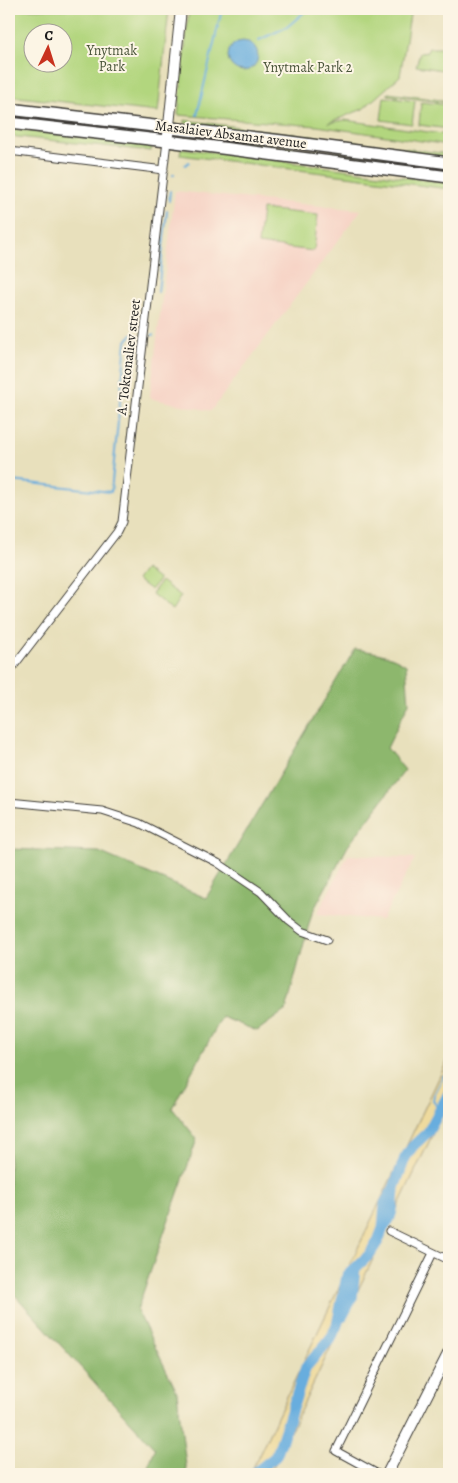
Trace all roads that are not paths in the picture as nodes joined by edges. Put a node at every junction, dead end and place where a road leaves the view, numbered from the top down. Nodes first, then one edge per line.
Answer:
1 (181, 9) edge
2 (9, 110) edge
3 (9, 123) edge
4 (168, 128) junction
5 (167, 141) junction
6 (9, 151) edge
7 (449, 164) edge
8 (164, 170) junction
9 (449, 177) edge
10 (9, 672) edge
11 (9, 802) edge
12 (327, 940) dead end
13 (389, 1231) dead end
14 (433, 1252) junction
15 (449, 1260) edge
16 (449, 1352) edge
17 (378, 1474) edge
18 (387, 1474) edge

1 - 4 main road, A. Toktonaliev street
2 - 4 main road, Masalaiev Absamat avenue
3 - 5 main road, Masalaiev Absamat avenue
4 - 5 main road, A. Toktonaliev street
4 - 7 main road, Masalaiev Absamat avenue
5 - 8 street, A. Toktonaliev street
5 - 9 main road, Masalaiev Absamat avenue
6 - 8 street
8 - 10 street, A. Toktonaliev street
11 - 12 street
13 - 14 street
14 - 15 street
14 - 17 street
16 - 18 main road

